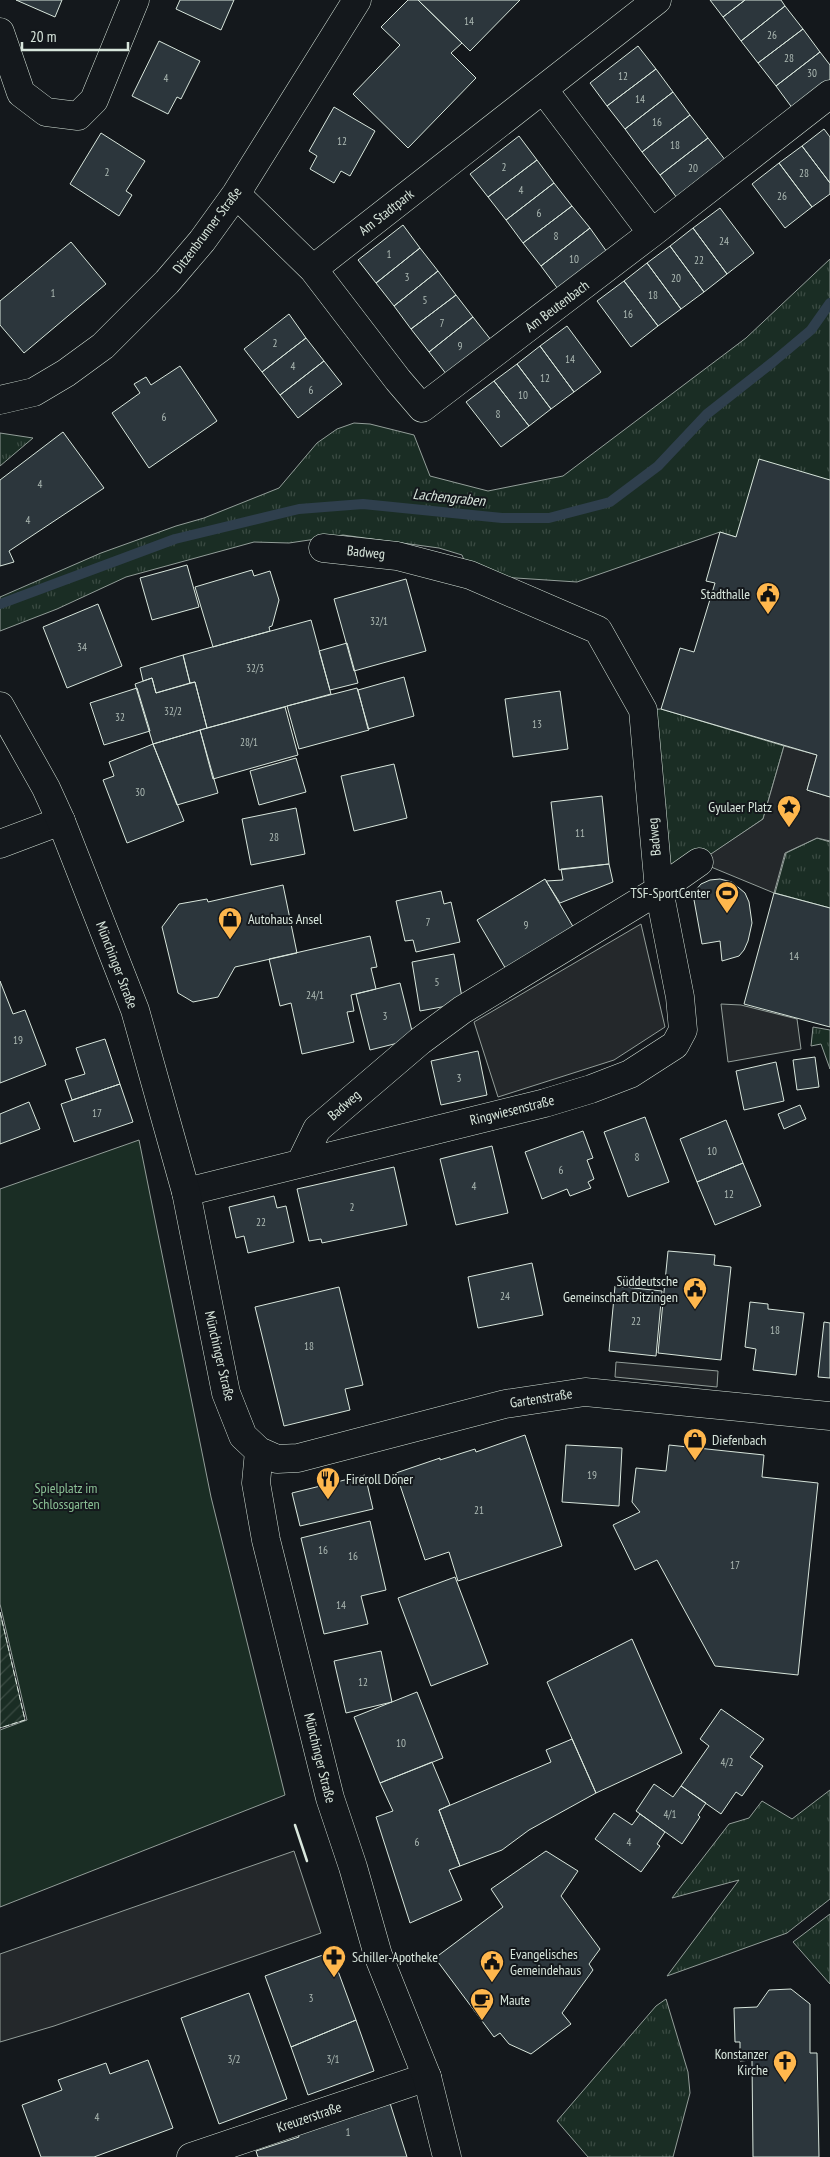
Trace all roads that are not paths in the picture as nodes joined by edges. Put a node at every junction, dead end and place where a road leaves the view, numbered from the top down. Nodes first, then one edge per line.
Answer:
1 (135, 0) edge
2 (357, 0) edge
3 (657, 0) edge
4 (0, 32) edge
5 (543, 89) junction
6 (830, 94) edge
7 (236, 194) junction
8 (652, 234) junction
9 (313, 269) junction
10 (0, 400) edge
11 (324, 548) dead end
12 (0, 706) edge
13 (61, 821) junction
14 (0, 844) edge
15 (699, 862) dead end
16 (659, 890) junction
17 (301, 1162) junction
18 (186, 1192) junction
19 (830, 1416) edge
20 (259, 1451) junction
21 (427, 2076) junction
22 (191, 2157) edge
23 (447, 2157) edge

1 - 4 street
2 - 7 street, Ditzenbrunner Straße
3 - 5 street, Am Stadtpark
5 - 8 street
5 - 9 street, Am Stadtpark
6 - 8 street, Am Beutenbach
7 - 9 street
7 - 10 street, Ditzenbrunner Straße
8 - 9 street, Am Beutenbach
11 - 16 street, Badweg
12 - 13 street, Münchinger Straße
13 - 14 street
13 - 18 street, Münchinger Straße
15 - 16 street
16 - 17 street, Badweg
16 - 17 street, Ringwiesenstraße
17 - 18 street, Ringwiesenstraße
18 - 20 street, Münchinger Straße
19 - 20 street, Gartenstraße
20 - 21 street, Münchinger Straße
21 - 22 street, Kreuzerstraße
21 - 23 street, Münchinger Straße

